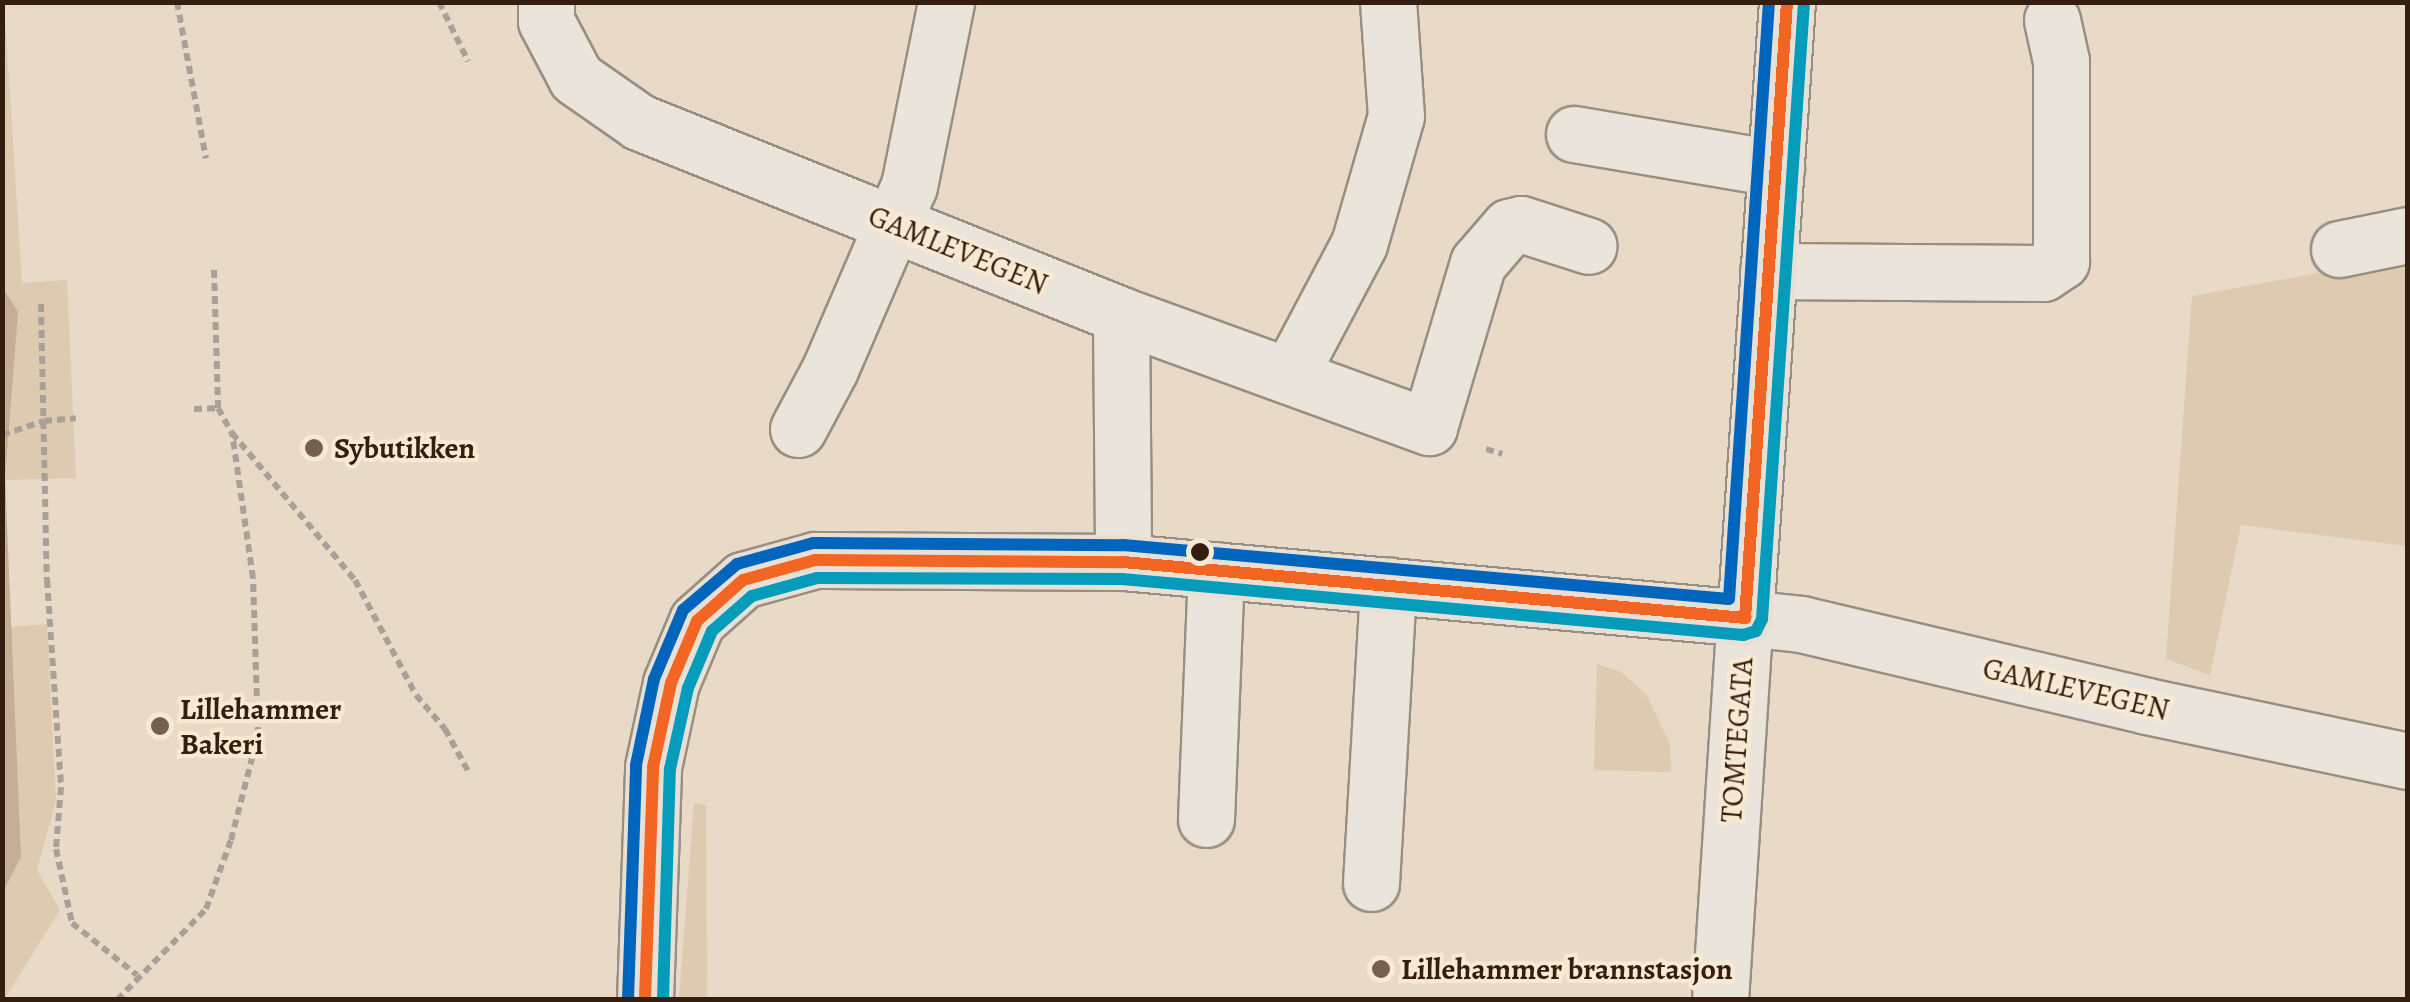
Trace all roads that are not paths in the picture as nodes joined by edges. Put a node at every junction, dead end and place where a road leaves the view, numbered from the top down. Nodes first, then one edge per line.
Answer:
1 (546, 2) edge
2 (946, 2) edge
3 (1388, 2) edge
4 (1787, 2) edge
5 (2052, 20) dead end
6 (1574, 134) dead end
7 (1776, 168) junction
8 (893, 224) junction
9 (2408, 235) edge
10 (1589, 246) dead end
11 (2339, 249) dead end
12 (1768, 272) junction
13 (1121, 315) junction
14 (1289, 376) junction
15 (798, 429) dead end
16 (1123, 562) junction
17 (1216, 570) junction
18 (1388, 585) junction
19 (1745, 618) junction
20 (2408, 761) edge
21 (1206, 820) dead end
22 (1372, 883) dead end
23 (645, 1000) edge
24 (1720, 1000) edge

1 - 8 street, GAMLEVEGEN
2 - 8 street
3 - 14 street
4 - 7 main road, TOMTEGATA
5 - 12 street
6 - 7 street
7 - 12 main road, TOMTEGATA
8 - 13 street, GAMLEVEGEN
8 - 15 street
9 - 11 street
10 - 14 street, GAMLEVEGEN
12 - 19 main road, TOMTEGATA
13 - 14 street, GAMLEVEGEN
13 - 16 street
16 - 17 main road
16 - 23 main road
17 - 18 main road
17 - 21 street
18 - 19 main road
18 - 22 street
19 - 20 street, GAMLEVEGEN
19 - 24 street, TOMTEGATA

